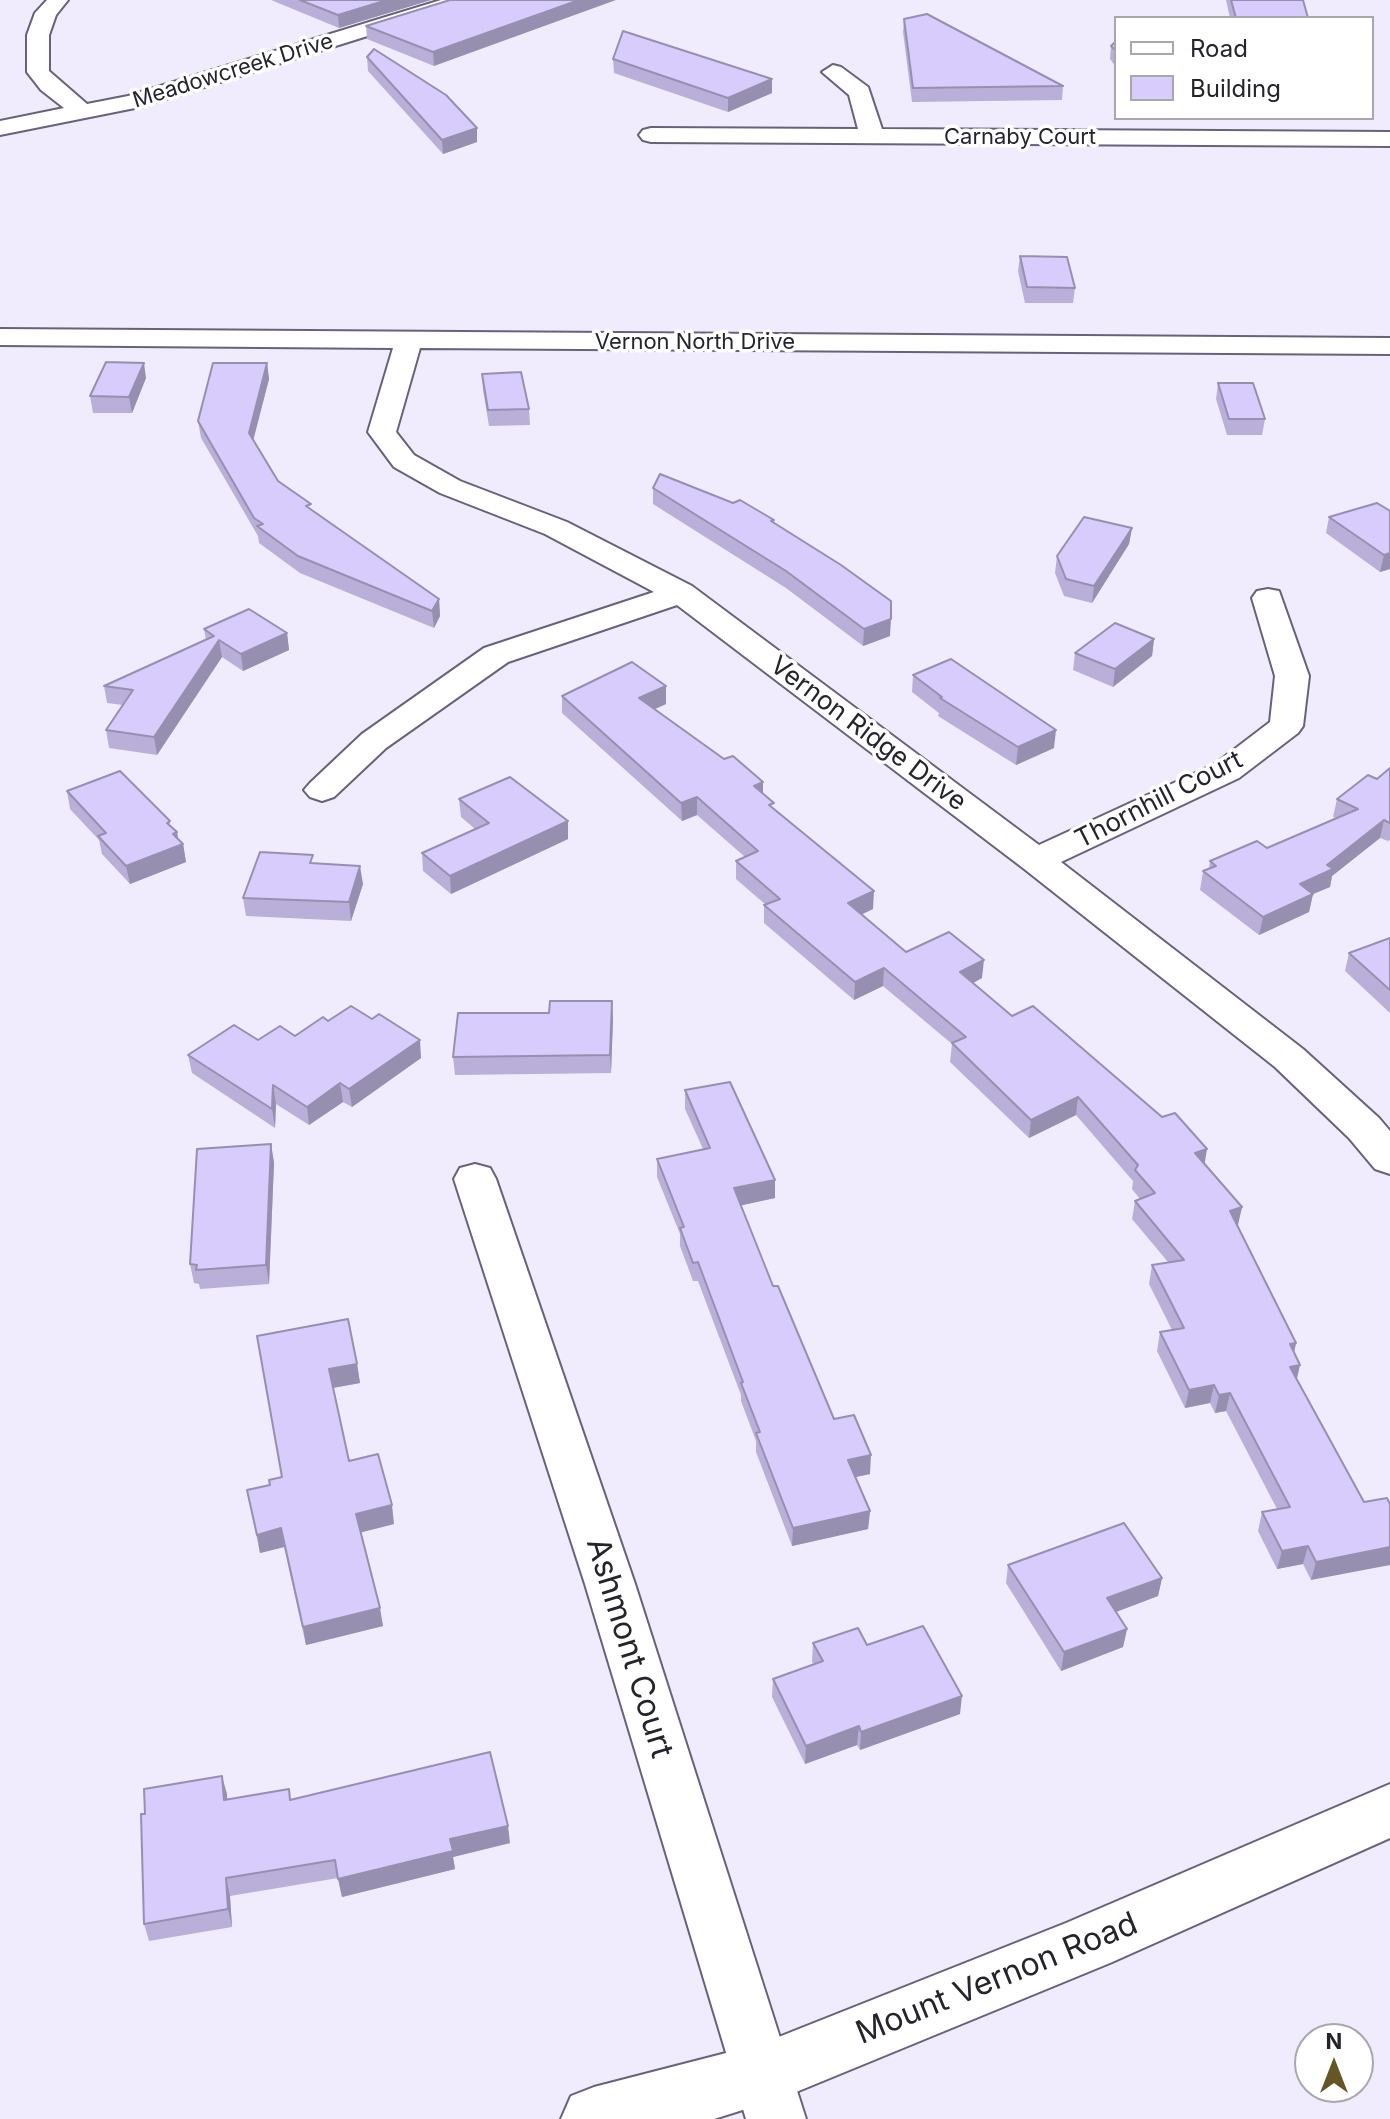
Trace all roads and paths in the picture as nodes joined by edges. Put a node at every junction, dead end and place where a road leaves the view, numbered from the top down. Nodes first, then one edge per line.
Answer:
1 (58, 0) edge
2 (463, 0) edge
3 (833, 72) dead end
4 (83, 112) junction
5 (0, 128) edge
6 (651, 135) dead end
7 (872, 137) junction
8 (1390, 139) edge
9 (0, 337) edge
10 (409, 340) junction
11 (1390, 346) edge
12 (681, 593) junction
13 (1268, 598) dead end
14 (322, 790) dead end
15 (1036, 860) junction
16 (1390, 1159) edge
17 (475, 1179) dead end
18 (1390, 1810) edge
19 (768, 2097) edge
20 (594, 2119) edge

1 - 4 street
2 - 4 street, Meadowcreek Drive
3 - 7 street
4 - 5 street, Meadowcreek Drive
6 - 7 street, Carnaby Court
7 - 8 street, Carnaby Court
9 - 10 street, Vernon North Drive
10 - 11 street, Vernon North Drive
10 - 12 street, Vernon Ridge Drive
12 - 14 street
12 - 15 street, Vernon Ridge Drive
13 - 15 street, Thornhill Court
15 - 16 street, Vernon Ridge Drive
17 - 19 street, Ashmont Court
18 - 19 main road, Mount Vernon Road
19 - 20 main road, Mount Vernon Road

